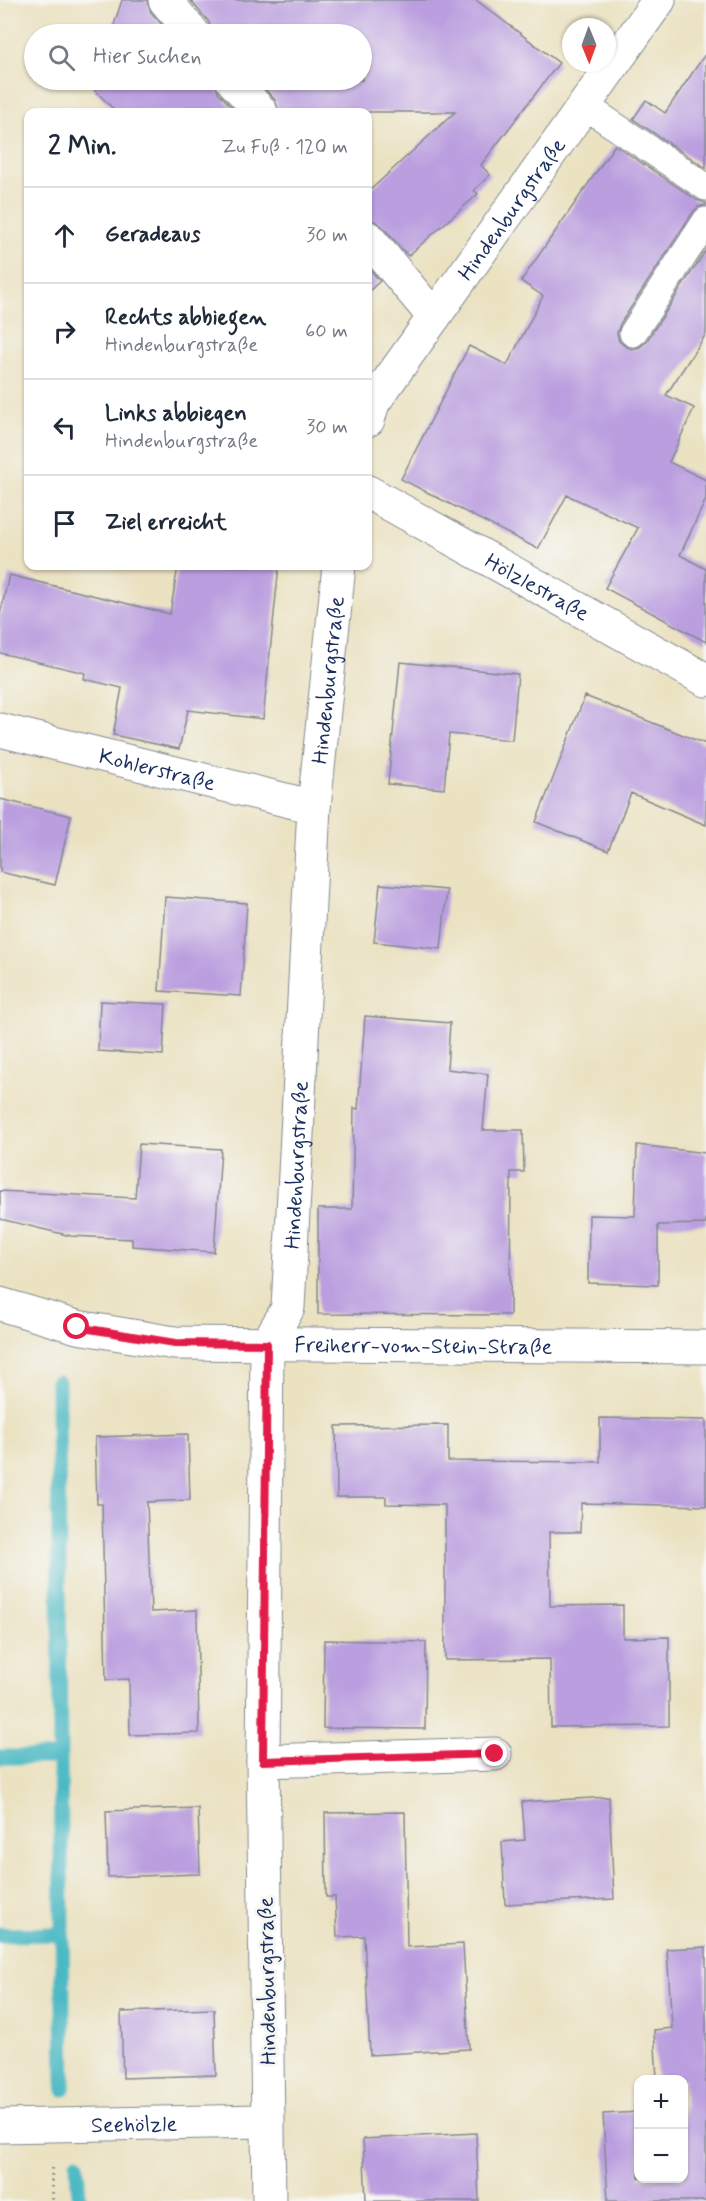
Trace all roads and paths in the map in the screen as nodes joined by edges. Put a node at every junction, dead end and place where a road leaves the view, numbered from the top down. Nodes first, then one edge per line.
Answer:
1 (165, 0) edge
2 (659, 0) edge
3 (185, 24) edge
4 (241, 90) edge
5 (585, 106) junction
6 (257, 108) edge
7 (706, 187) edge
8 (706, 221) edge
9 (372, 243) edge
10 (434, 317) junction
11 (633, 333) dead end
12 (372, 406) edge
13 (372, 494) edge
14 (339, 570) edge
15 (706, 680) edge
16 (0, 730) edge
17 (314, 807) junction
18 (0, 1304) edge
19 (267, 1344) junction
20 (706, 1347) edge
21 (495, 1754) dead end
22 (263, 1761) junction
23 (268, 2121) junction
24 (0, 2126) edge
25 (269, 2201) edge

1 - 3 street
2 - 5 street, Hindenburgstraße
4 - 6 street
5 - 7 lane
5 - 10 street, Hindenburgstraße
8 - 11 lane
9 - 10 street
10 - 12 street, Hindenburgstraße
13 - 15 street, Hölzlestraße
14 - 17 street, Hindenburgstraße
16 - 17 street, Kohlerstraße
17 - 19 street, Hindenburgstraße
18 - 19 street, Freiherr-vom-Stein-Straße
19 - 20 street, Freiherr-vom-Stein-Straße
19 - 22 street, Hindenburgstraße
21 - 22 street
22 - 23 street, Hindenburgstraße
23 - 24 street, Seehölzle
23 - 25 street, Hindenburgstraße

